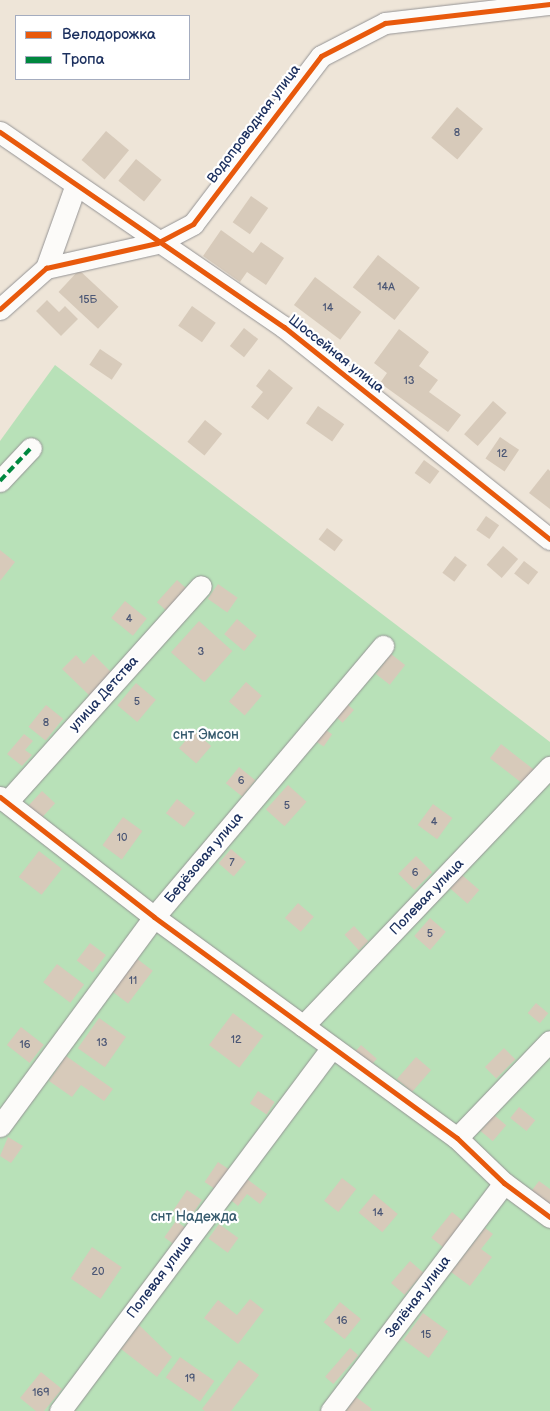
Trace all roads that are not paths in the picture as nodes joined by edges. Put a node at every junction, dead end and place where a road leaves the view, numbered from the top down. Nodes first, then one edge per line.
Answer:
1 (550, 4) edge
2 (0, 132) edge
3 (75, 187) junction
4 (157, 243) junction
5 (46, 268) junction
6 (0, 309) edge
7 (31, 448) dead end
8 (0, 481) edge
9 (550, 539) edge
10 (201, 586) dead end
11 (383, 646) dead end
12 (550, 767) edge
13 (4, 799) edge
14 (154, 917) junction
15 (304, 1026) junction
16 (550, 1041) edge
17 (332, 1047) junction
18 (0, 1126) edge
19 (456, 1138) junction
20 (504, 1183) junction
21 (550, 1217) edge
22 (60, 1411) edge
23 (331, 1411) edge

1 - 4 street, Водопроводная улица
2 - 3 street, Шоссейная улица
3 - 4 street, Шоссейная улица
3 - 5 street
4 - 5 street, Водопроводная улица
4 - 9 street, Шоссейная улица
5 - 6 street, Водопроводная улица
7 - 8 street
10 - 13 street, улица Детства
11 - 14 street, Берёзовая улица
12 - 15 street, Полевая улица
13 - 14 street
14 - 15 street
14 - 18 street, Берёзовая улица
15 - 17 street
16 - 19 street
17 - 19 street
17 - 22 street, Полевая улица
19 - 20 street
20 - 21 street
20 - 23 street, Зелёная улица

